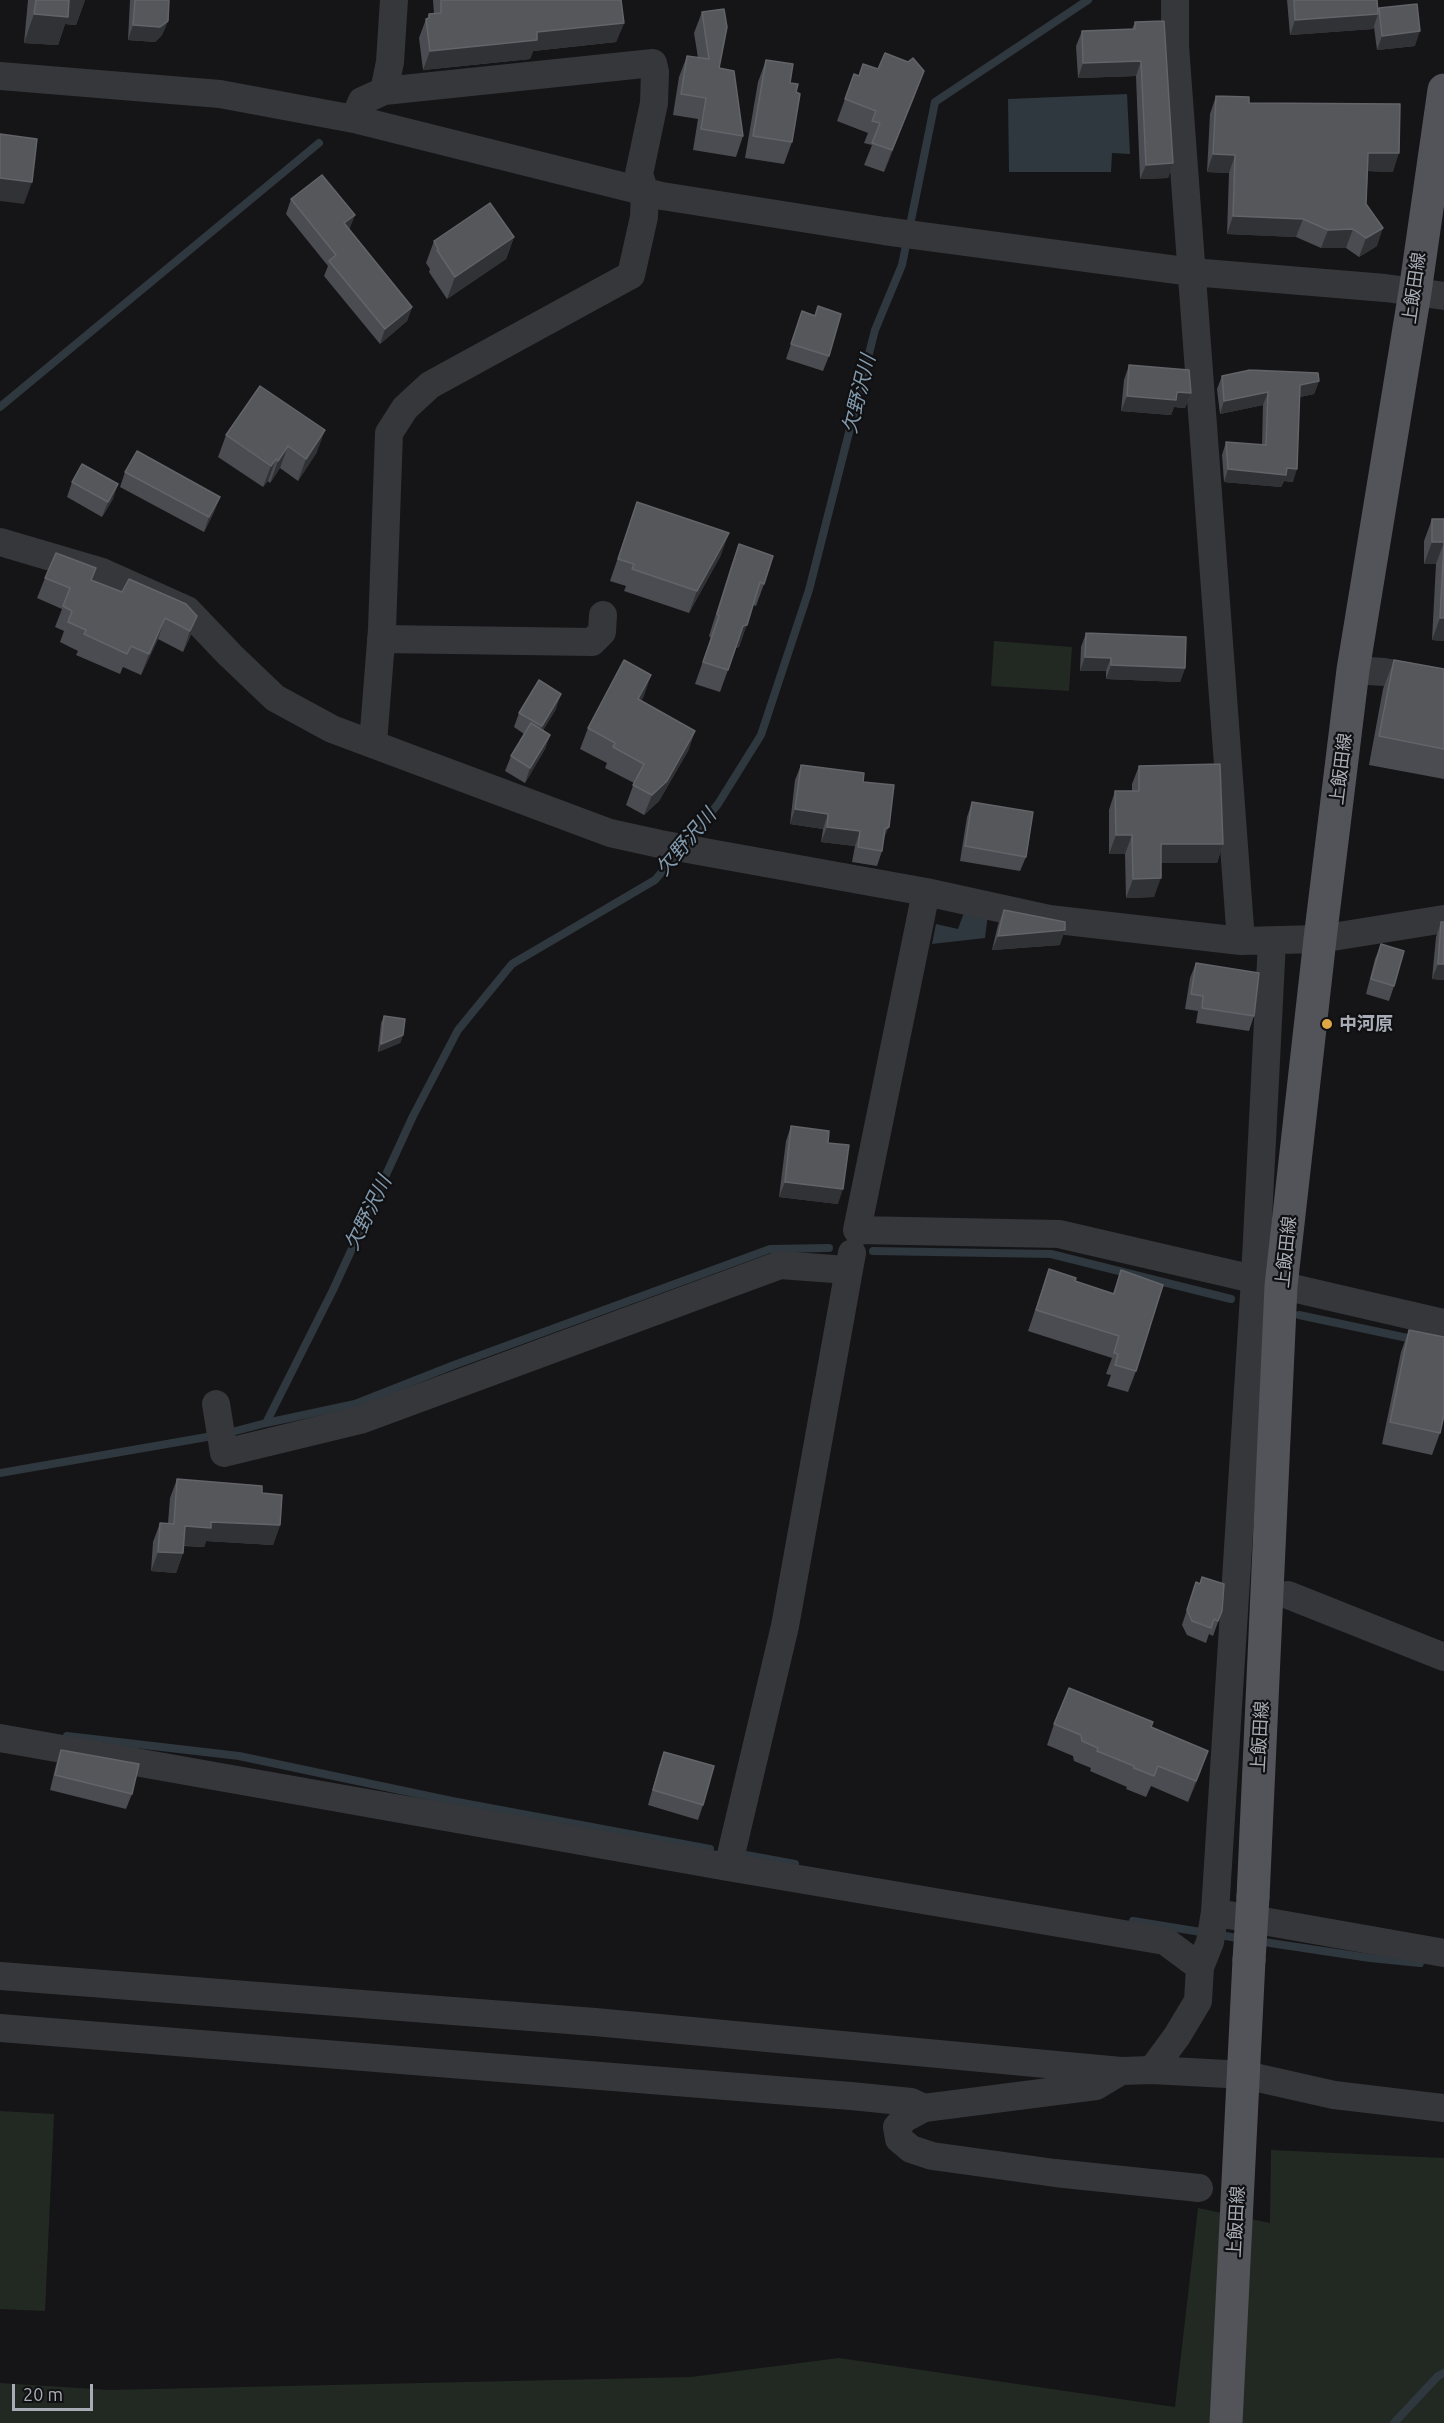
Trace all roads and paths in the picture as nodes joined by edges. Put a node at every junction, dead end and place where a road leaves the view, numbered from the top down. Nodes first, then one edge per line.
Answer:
1 (1174, 0) edge
2 (404, 14) edge
3 (0, 76) edge
4 (1444, 90) edge
5 (384, 91) junction
6 (354, 118) junction
7 (645, 192) junction
8 (1192, 272) junction
9 (1430, 294) edge
10 (0, 543) edge
11 (603, 615) dead end
12 (381, 639) junction
13 (1353, 670) junction
14 (1444, 683) edge
15 (374, 743) junction
16 (926, 892) junction
17 (1444, 919) edge
18 (1320, 939) junction
19 (1240, 941) junction
20 (1272, 941) junction
21 (857, 1230) junction
22 (848, 1270) junction
23 (1268, 1283) junction
24 (1444, 1323) edge
25 (217, 1411) dead end
26 (1288, 1594) dead end
27 (1444, 1657) edge
28 (0, 1738) edge
29 (728, 1867) junction
30 (1209, 1937) junction
31 (1444, 1953) edge
32 (0, 1976) edge
33 (0, 2028) edge
34 (1121, 2070) junction
35 (1152, 2070) junction
36 (1245, 2075) junction
37 (924, 2108) junction
38 (1444, 2108) edge
39 (1199, 2188) dead end
40 (1226, 2423) edge

1 - 8 street
2 - 5 street
3 - 6 street
4 - 9 main road, 上飯田線
5 - 6 street
5 - 7 street
6 - 7 street
7 - 8 street
7 - 12 street
8 - 9 street
8 - 19 street
9 - 13 main road, 上飯田線
10 - 15 street
11 - 12 street
12 - 15 street
13 - 14 street
13 - 18 main road, 上飯田線
15 - 16 street
16 - 19 street
16 - 21 street
17 - 18 street
18 - 20 street
18 - 23 main road, 上飯田線
19 - 20 street
20 - 23 street
21 - 22 street
21 - 23 street
22 - 25 street
22 - 29 street
23 - 24 street
23 - 30 street
23 - 36 main road, 上飯田線, bridge
26 - 27 street
28 - 29 street
29 - 30 street
30 - 31 street
30 - 35 street
32 - 34 street
33 - 37 street
34 - 35 street
34 - 37 street
35 - 36 street
36 - 38 street
36 - 40 main road, 上飯田線
37 - 39 street

